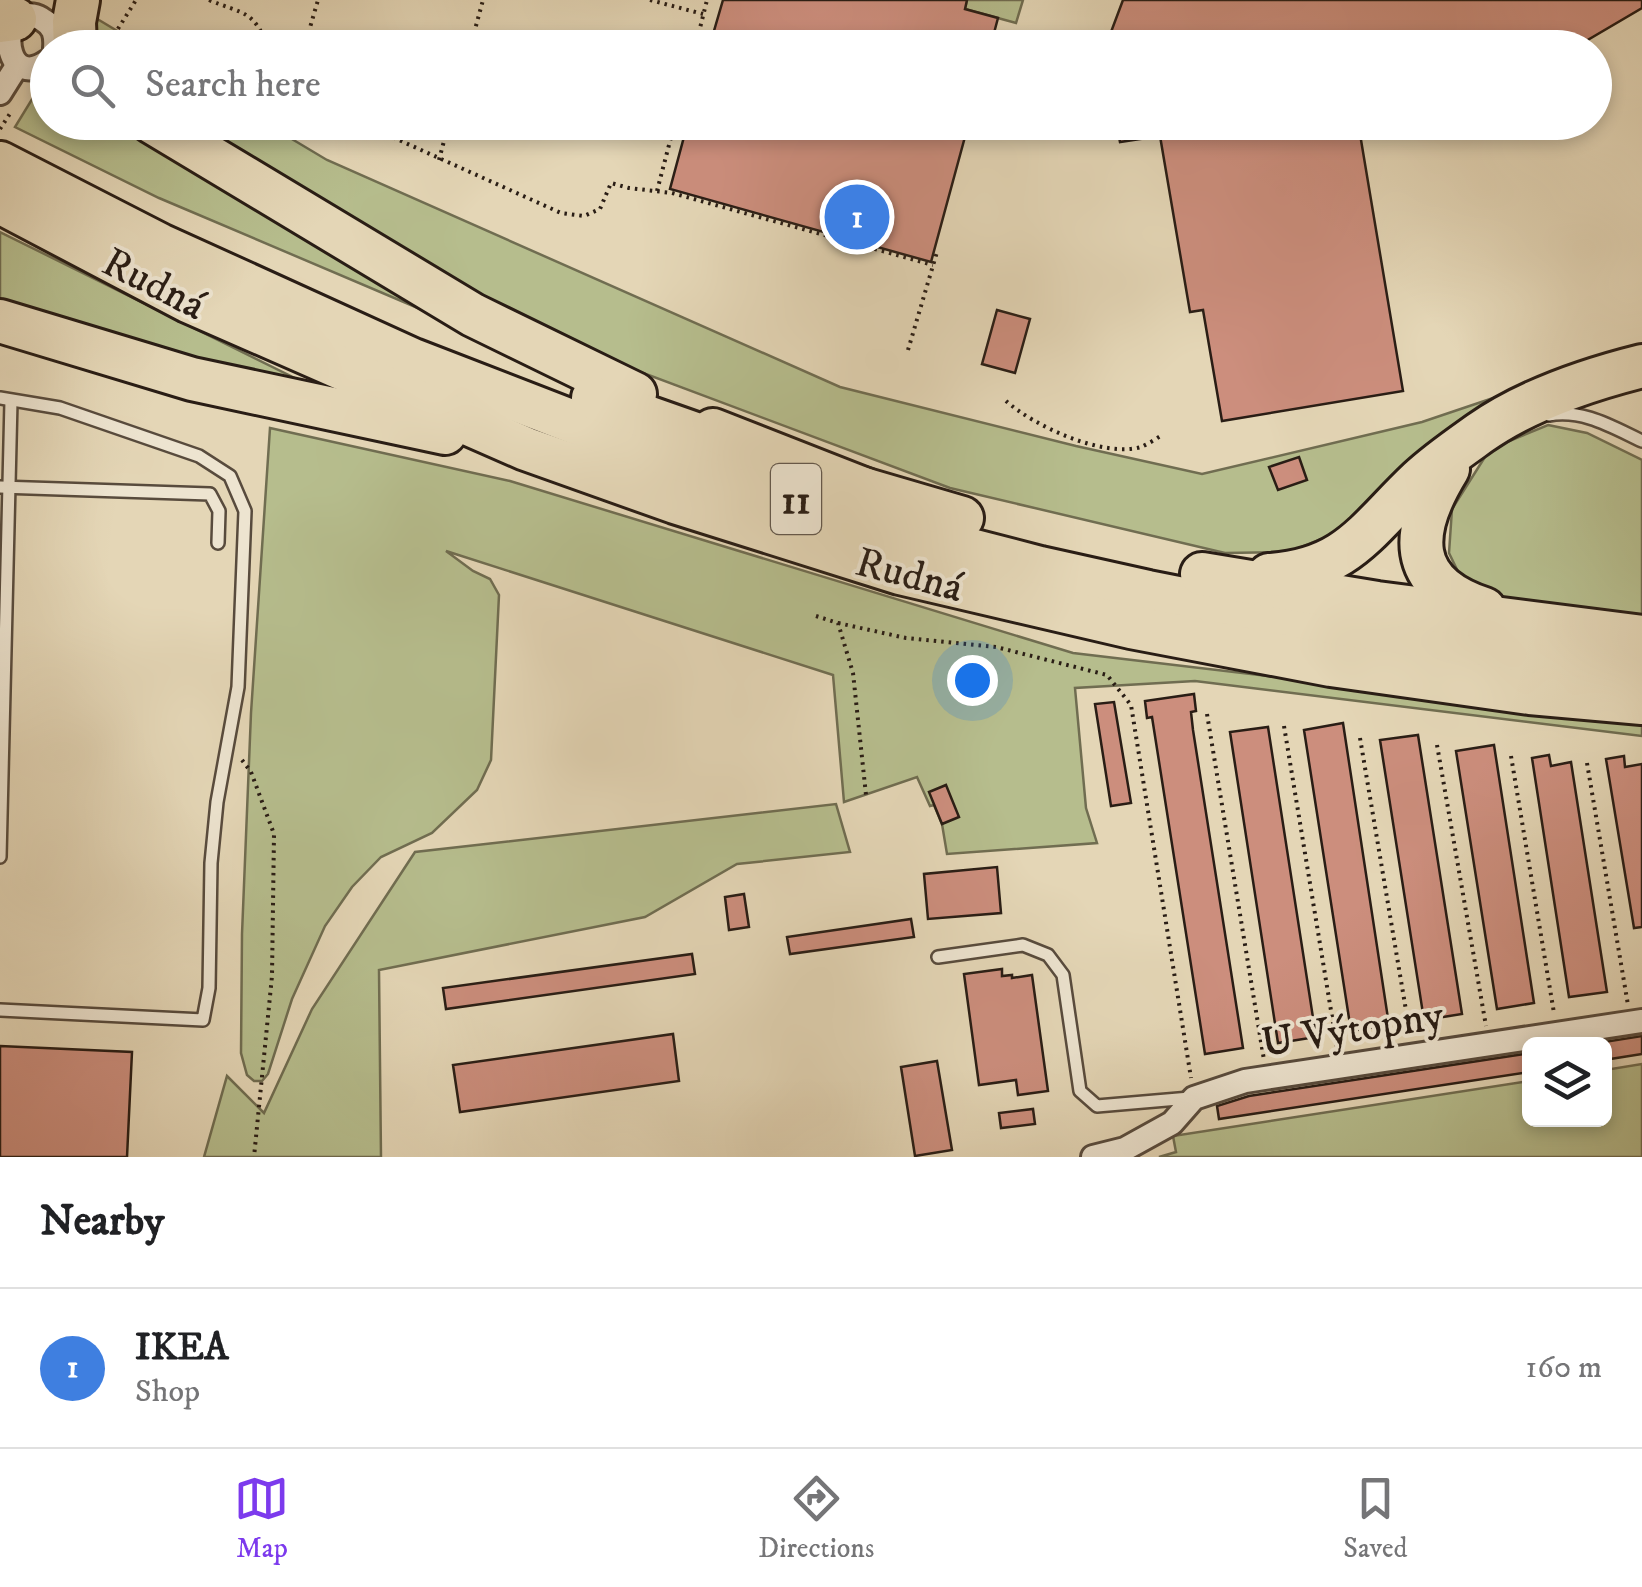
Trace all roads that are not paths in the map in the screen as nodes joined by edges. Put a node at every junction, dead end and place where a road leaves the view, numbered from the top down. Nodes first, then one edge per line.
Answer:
1 (46, 25) edge
2 (8, 80) edge
3 (182, 140) edge
4 (0, 143) edge
5 (0, 163) edge
6 (0, 202) edge
7 (0, 321) edge
8 (1642, 366) edge
9 (5, 399) edge
10 (1472, 440) junction
11 (1642, 441) edge
12 (526, 450) junction
13 (4, 487) edge
14 (871, 492) junction
15 (218, 543) dead end
16 (1213, 576) junction
17 (1527, 624) junction
18 (1642, 637) edge
19 (1642, 667) edge
20 (1642, 703) edge
21 (0, 857) edge
22 (938, 957) dead end
23 (0, 1010) edge
24 (1636, 1022) edge
25 (1194, 1098) junction
26 (1093, 1157) edge

1 - 2 street
3 - 14 highway
4 - 14 highway
5 - 19 highway, Rudná / 11
6 - 12 highway, Rudná / 11
7 - 12 highway
8 - 10 highway
9 - 13 lane
9 - 23 lane
10 - 11 lane
10 - 16 highway
10 - 17 highway
12 - 20 highway, Rudná / 11
13 - 15 lane
13 - 21 lane
14 - 16 highway
16 - 17 highway
17 - 18 highway
22 - 25 lane
24 - 25 street, U Výtopny
25 - 26 street, U Výtopny

